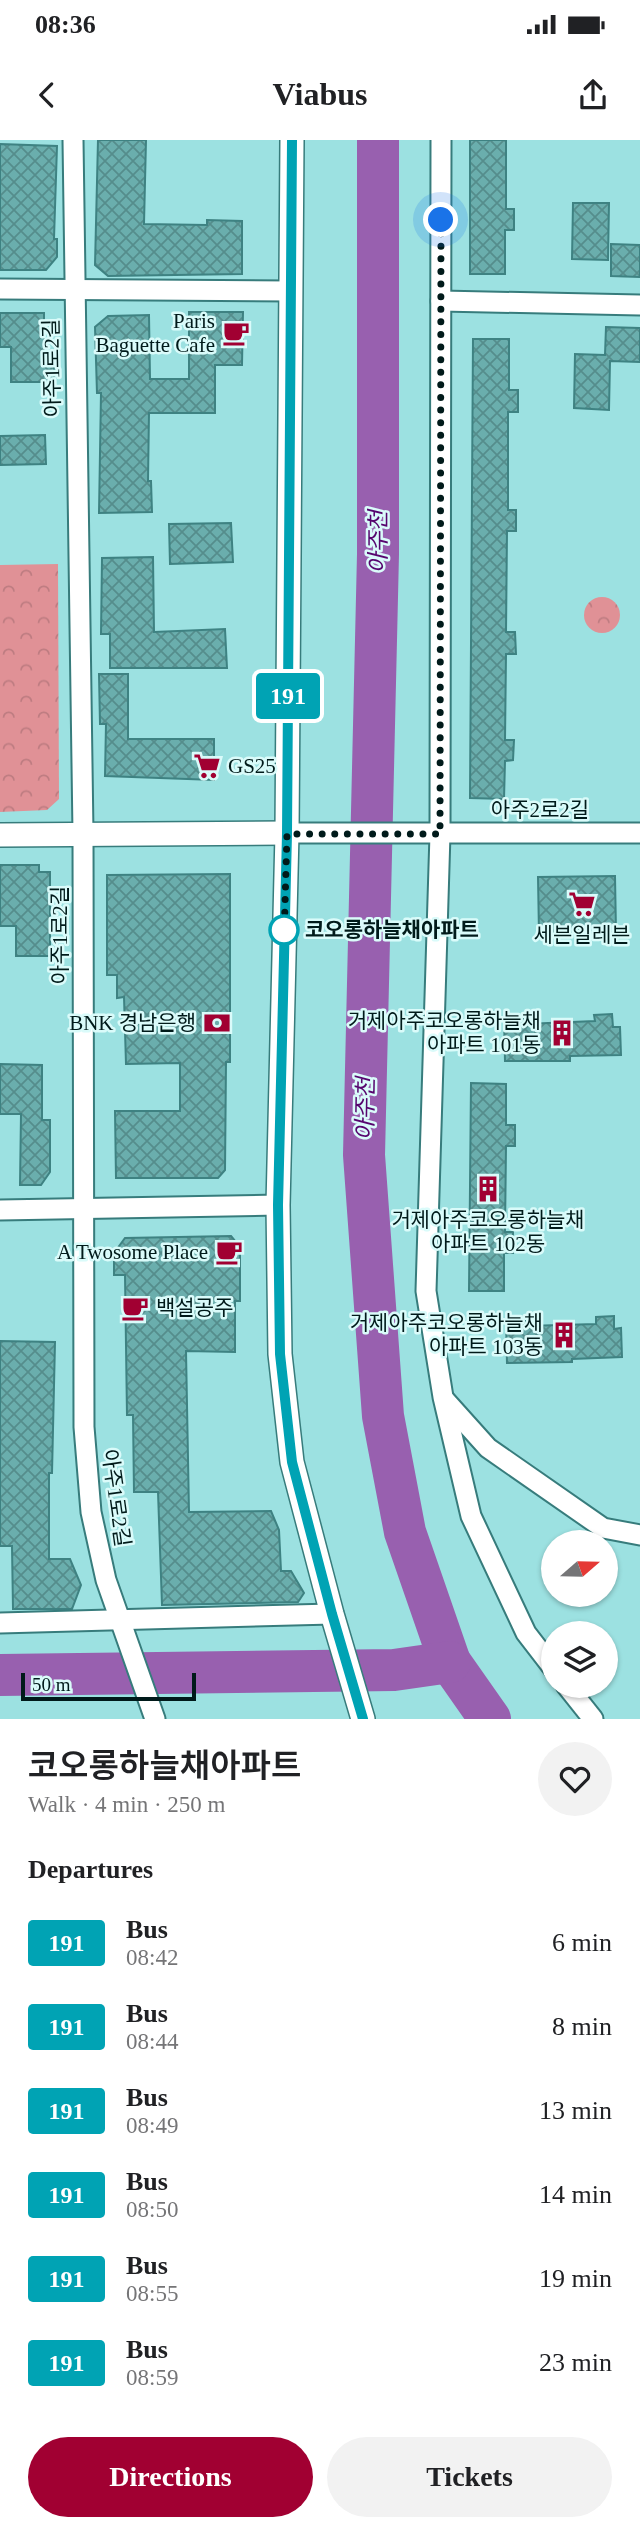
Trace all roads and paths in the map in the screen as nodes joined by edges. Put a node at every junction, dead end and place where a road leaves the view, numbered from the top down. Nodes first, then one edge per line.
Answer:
1 (73, 140) edge
2 (292, 140) edge
3 (440, 140) edge
4 (0, 289) edge
5 (74, 290) junction
6 (291, 291) junction
7 (442, 301) junction
8 (640, 305) edge
9 (640, 832) edge
10 (83, 833) junction
11 (287, 834) junction
12 (440, 834) junction
13 (0, 835) edge
14 (278, 1205) junction
15 (83, 1209) junction
16 (0, 1210) edge
17 (443, 1397) junction
18 (640, 1535) edge
19 (332, 1614) junction
20 (123, 1622) junction
21 (0, 1623) edge
22 (541, 1652) edge
23 (576, 1698) edge
24 (155, 1719) edge
25 (363, 1719) edge
26 (593, 1719) edge

1 - 5 street, 아주1로2길
2 - 6 street
3 - 7 street
4 - 5 street
5 - 6 street
5 - 10 street, 아주1로2길
6 - 11 street
7 - 8 street
7 - 12 street
9 - 12 street, 아주2로2길
10 - 11 street
10 - 13 street
10 - 15 street, 아주1로2길
11 - 12 street, 아주2로2길
11 - 14 street
12 - 17 street
14 - 15 street
14 - 19 street
15 - 16 street
15 - 20 street, 아주1로2길
17 - 18 street
17 - 22 street
19 - 20 street
19 - 25 street
20 - 21 street
20 - 24 street, 아주1로2길
23 - 26 street

